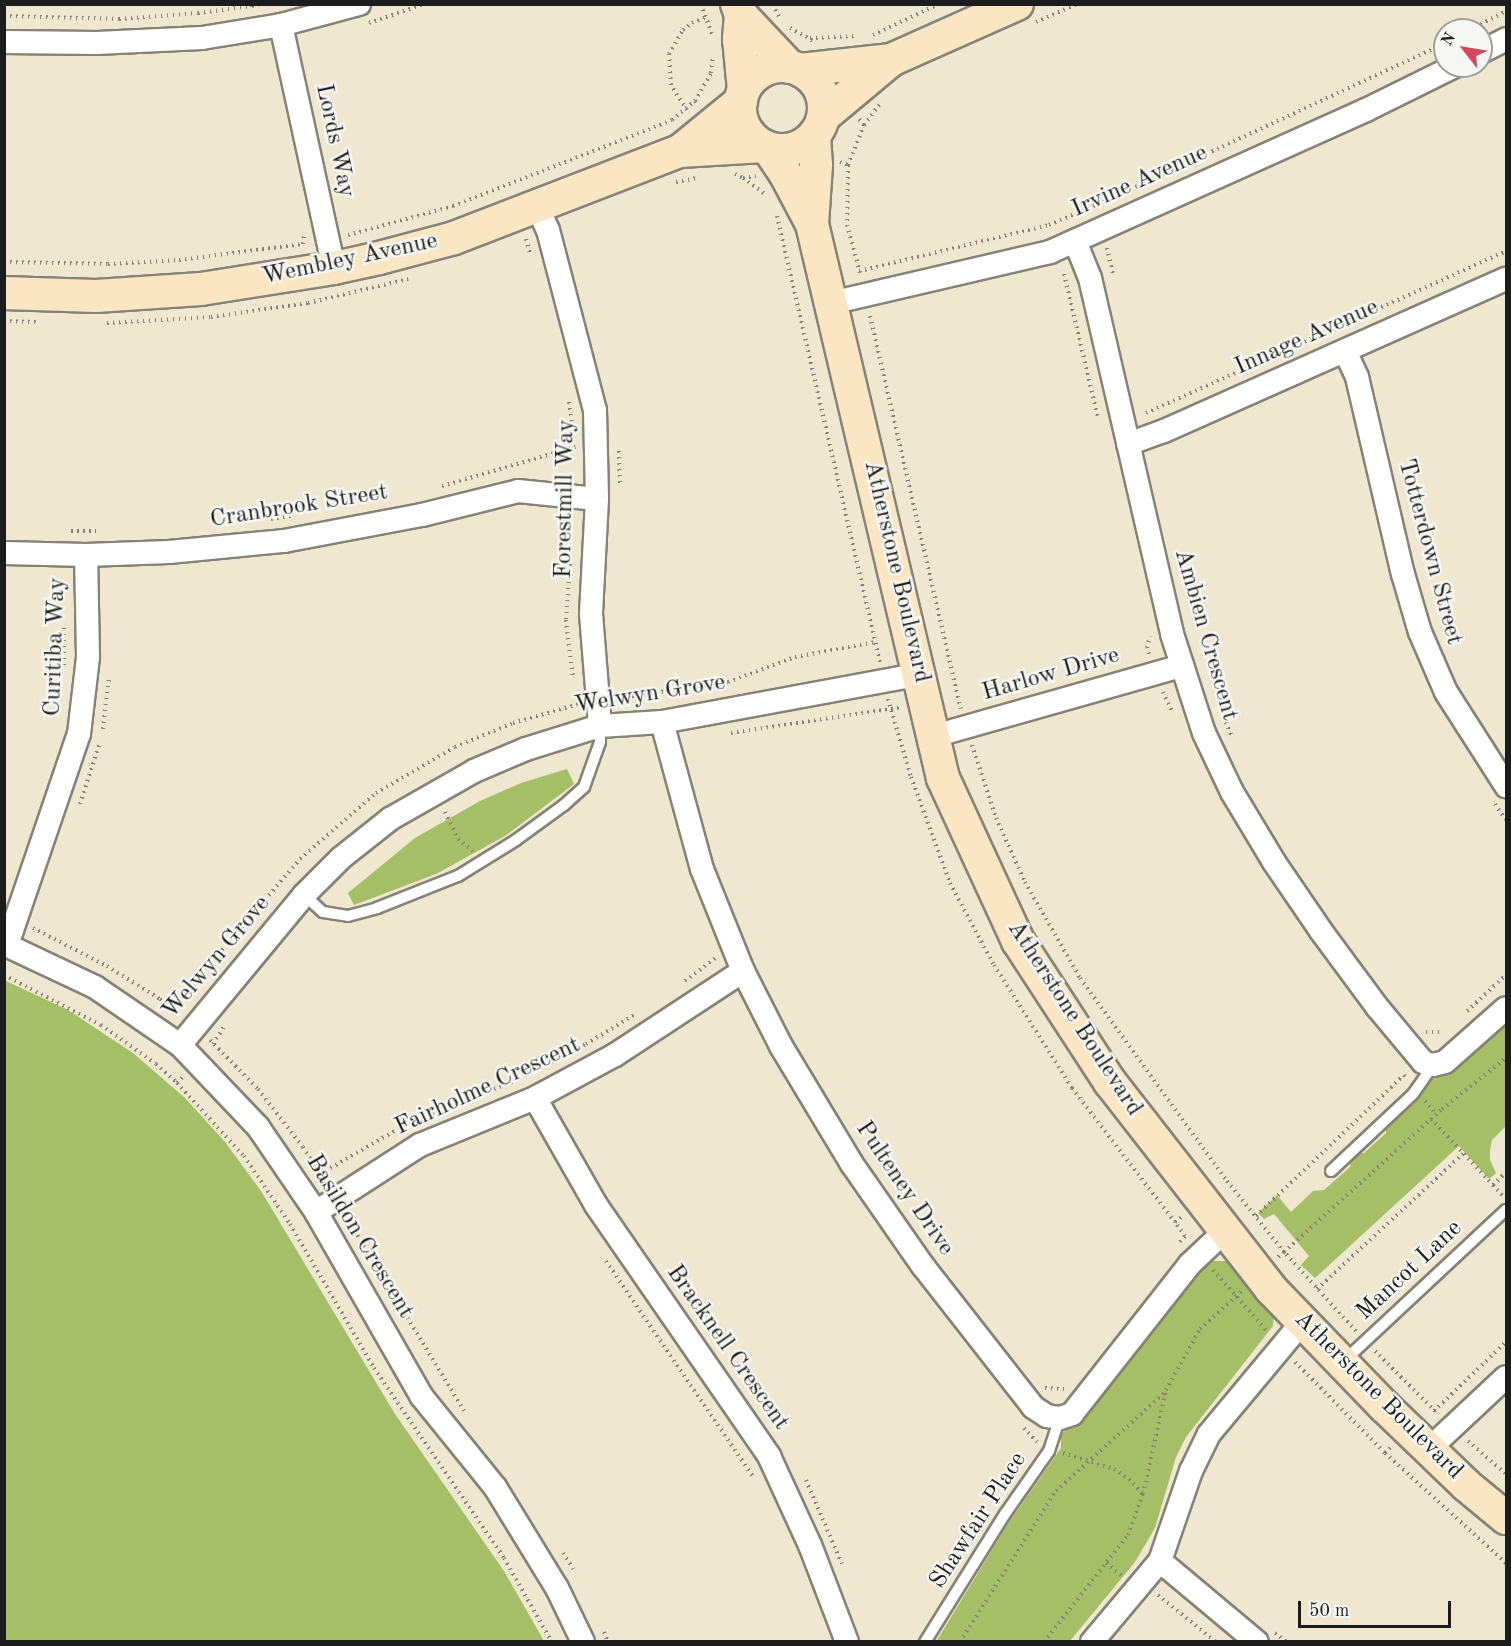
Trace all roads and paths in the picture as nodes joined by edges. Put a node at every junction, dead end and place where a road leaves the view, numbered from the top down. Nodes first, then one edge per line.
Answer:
1 (260, 4) edge
2 (359, 4) edge
3 (701, 4) edge
4 (939, 4) edge
5 (1013, 5) edge
6 (252, 6) dead end
7 (739, 10) edge
8 (706, 17) junction
9 (281, 25) junction
10 (860, 36) dead end
11 (870, 36) dead end
12 (809, 38) dead end
13 (713, 39) dead end
14 (4, 42) edge
15 (1433, 49) edge
16 (714, 53) dead end
17 (891, 60) junction
18 (795, 69) junction
19 (1433, 77) edge
20 (743, 95) junction
21 (695, 101) dead end
22 (687, 110) dead end
23 (819, 126) junction
24 (766, 147) junction
25 (680, 152) junction
26 (848, 165) dead end
27 (1103, 201) junction
28 (538, 208) junction
29 (812, 224) junction
30 (1113, 224) junction
31 (526, 239) dead end
32 (1075, 241) junction
33 (303, 244) dead end
34 (1506, 251) edge
35 (532, 260) dead end
36 (4, 262) edge
37 (334, 268) junction
38 (859, 271) junction
39 (1506, 279) edge
40 (1115, 282) dead end
41 (4, 293) edge
42 (866, 295) junction
43 (831, 303) junction
44 (1345, 351) junction
45 (568, 397) dead end
46 (1143, 410) dead end
47 (573, 424) dead end
48 (575, 440) dead end
49 (1128, 444) junction
50 (575, 447) junction
51 (575, 454) dead end
52 (438, 487) dead end
53 (597, 499) junction
54 (293, 516) dead end
55 (270, 519) dead end
56 (571, 543) dead end
57 (4, 553) edge
58 (86, 555) junction
59 (64, 618) dead end
60 (875, 642) dead end
61 (1182, 666) junction
62 (64, 670) dead end
63 (921, 674) junction
64 (573, 681) dead end
65 (575, 693) dead end
66 (626, 697) dead end
67 (577, 704) dead end
68 (1219, 706) dead end
69 (662, 722) junction
70 (600, 726) junction
71 (966, 728) junction
72 (934, 736) junction
73 (1233, 742) dead end
74 (1506, 786) edge
75 (445, 788) junction
76 (484, 860) junction
77 (304, 895) junction
78 (6, 944) edge
79 (715, 958) dead end
80 (743, 971) junction
81 (4, 975) edge
82 (1506, 975) edge
83 (683, 983) dead end
84 (1506, 1008) edge
85 (1466, 1012) dead end
86 (636, 1014) dead end
87 (1450, 1027) dead end
88 (1403, 1040) junction
89 (180, 1045) junction
90 (1506, 1058) edge
91 (1433, 1065) junction
92 (1399, 1068) dead end
93 (1404, 1076) dead end
94 (536, 1098) junction
95 (1431, 1119) junction
96 (1463, 1154) junction
97 (1331, 1171) dead end
98 (1506, 1172) edge
99 (320, 1174) dead end
100 (1493, 1185) junction
101 (1506, 1200) edge
102 (354, 1209) dead end
103 (1506, 1210) edge
104 (320, 1220) junction
105 (1225, 1231) junction
106 (1284, 1252) junction
107 (1260, 1274) junction
108 (1317, 1289) junction
109 (1303, 1321) junction
110 (1365, 1341) junction
111 (1506, 1342) edge
112 (1342, 1363) junction
113 (1506, 1377) edge
114 (1166, 1390) junction
115 (1430, 1407) dead end
116 (1434, 1411) dead end
117 (1060, 1418) junction
118 (1429, 1449) junction
119 (1385, 1453) dead end
120 (1506, 1518) edge
121 (1160, 1561) junction
122 (1506, 1563) edge
123 (1156, 1593) dead end
124 (552, 1641) edge
125 (583, 1641) edge
126 (847, 1641) edge
127 (926, 1641) edge
128 (960, 1641) edge
129 (1044, 1641) edge
130 (1092, 1641) edge
131 (1216, 1641) edge
132 (1257, 1641) edge

1 - 6 path
2 - 9 street
3 - 8 path
4 - 11 path
5 - 17 street
7 - 18 street
7 - 20 street
8 - 13 path
8 - 22 path
9 - 14 street
9 - 37 street, Lords Way
10 - 12 path
15 - 27 path
16 - 21 path
17 - 18 street
17 - 23 street
18 - 20 street
18 - 23 street
19 - 30 street, Irvine Avenue
20 - 24 street
20 - 25 street, Wembley Avenue
23 - 24 street
23 - 29 street, Atherstone Boulevard
24 - 25 street, Wembley Avenue
24 - 29 street, Atherstone Boulevard
25 - 28 street, Wembley Avenue
26 - 38 path
27 - 30 path
27 - 38 path
28 - 37 street, Wembley Avenue
28 - 53 street, Forestmill Way
29 - 43 street, Atherstone Boulevard
30 - 32 street, Irvine Avenue
30 - 40 path
31 - 35 path
32 - 42 street, Irvine Avenue
32 - 49 street, Ambien Crescent
33 - 36 path
34 - 46 path
37 - 41 street, Wembley Avenue
38 - 42 path
39 - 44 street, Innage Avenue
42 - 43 street, Irvine Avenue
42 - 71 path
43 - 63 street, Atherstone Boulevard
44 - 49 street, Innage Avenue
44 - 74 street, Totterdown Street
45 - 47 path
48 - 50 path
49 - 61 street, Ambien Crescent
50 - 51 path
50 - 52 path
53 - 58 street, Cranbrook Street
53 - 70 street, Forestmill Way
54 - 55 path
56 - 64 path
57 - 58 street, Cranbrook Street
58 - 78 street, Curitiba Way
59 - 62 path
60 - 66 path
61 - 71 street, Harlow Drive
61 - 88 street, Ambien Crescent
63 - 69 street, Welwyn Grove
63 - 72 street, Atherstone Boulevard
65 - 67 path
68 - 73 path
69 - 70 street, Welwyn Grove
69 - 80 street, Pulteney Drive
70 - 75 street, Welwyn Grove
70 - 76 lane
71 - 72 street, Harlow Drive
71 - 106 path
72 - 105 street, Atherstone Boulevard
75 - 76 path
75 - 77 street, Welwyn Grove
76 - 77 lane
77 - 89 street, Welwyn Grove
78 - 89 street, Basildon Crescent
79 - 83 path
80 - 94 street, Fairholme Crescent
80 - 117 street, Pulteney Drive
81 - 124 path
82 - 85 path
84 - 91 street
86 - 99 path
87 - 88 path
88 - 91 street, Ambien Crescent
89 - 104 street, Basildon Crescent
90 - 95 path
91 - 97 lane
92 - 93 path
94 - 104 street, Fairholme Crescent
94 - 126 street, Bracknell Crescent
95 - 96 path
95 - 106 path
96 - 100 path
96 - 108 path
98 - 100 path
100 - 101 path
102 - 104 path
103 - 110 lane, Mancot Lane
104 - 125 street, Basildon Crescent
105 - 107 street, Atherstone Boulevard
105 - 117 street
106 - 107 path
106 - 108 path
107 - 109 street, Atherstone Boulevard
107 - 114 path
108 - 110 path
109 - 112 street, Atherstone Boulevard
109 - 121 street
110 - 112 lane, Mancot Lane
110 - 115 path
111 - 116 path
112 - 118 street, Atherstone Boulevard
113 - 118 street
114 - 128 path
114 - 129 path
117 - 127 lane, Shawfair Place
118 - 120 street, Atherstone Boulevard
119 - 122 path
121 - 130 street
121 - 132 street
123 - 131 path

